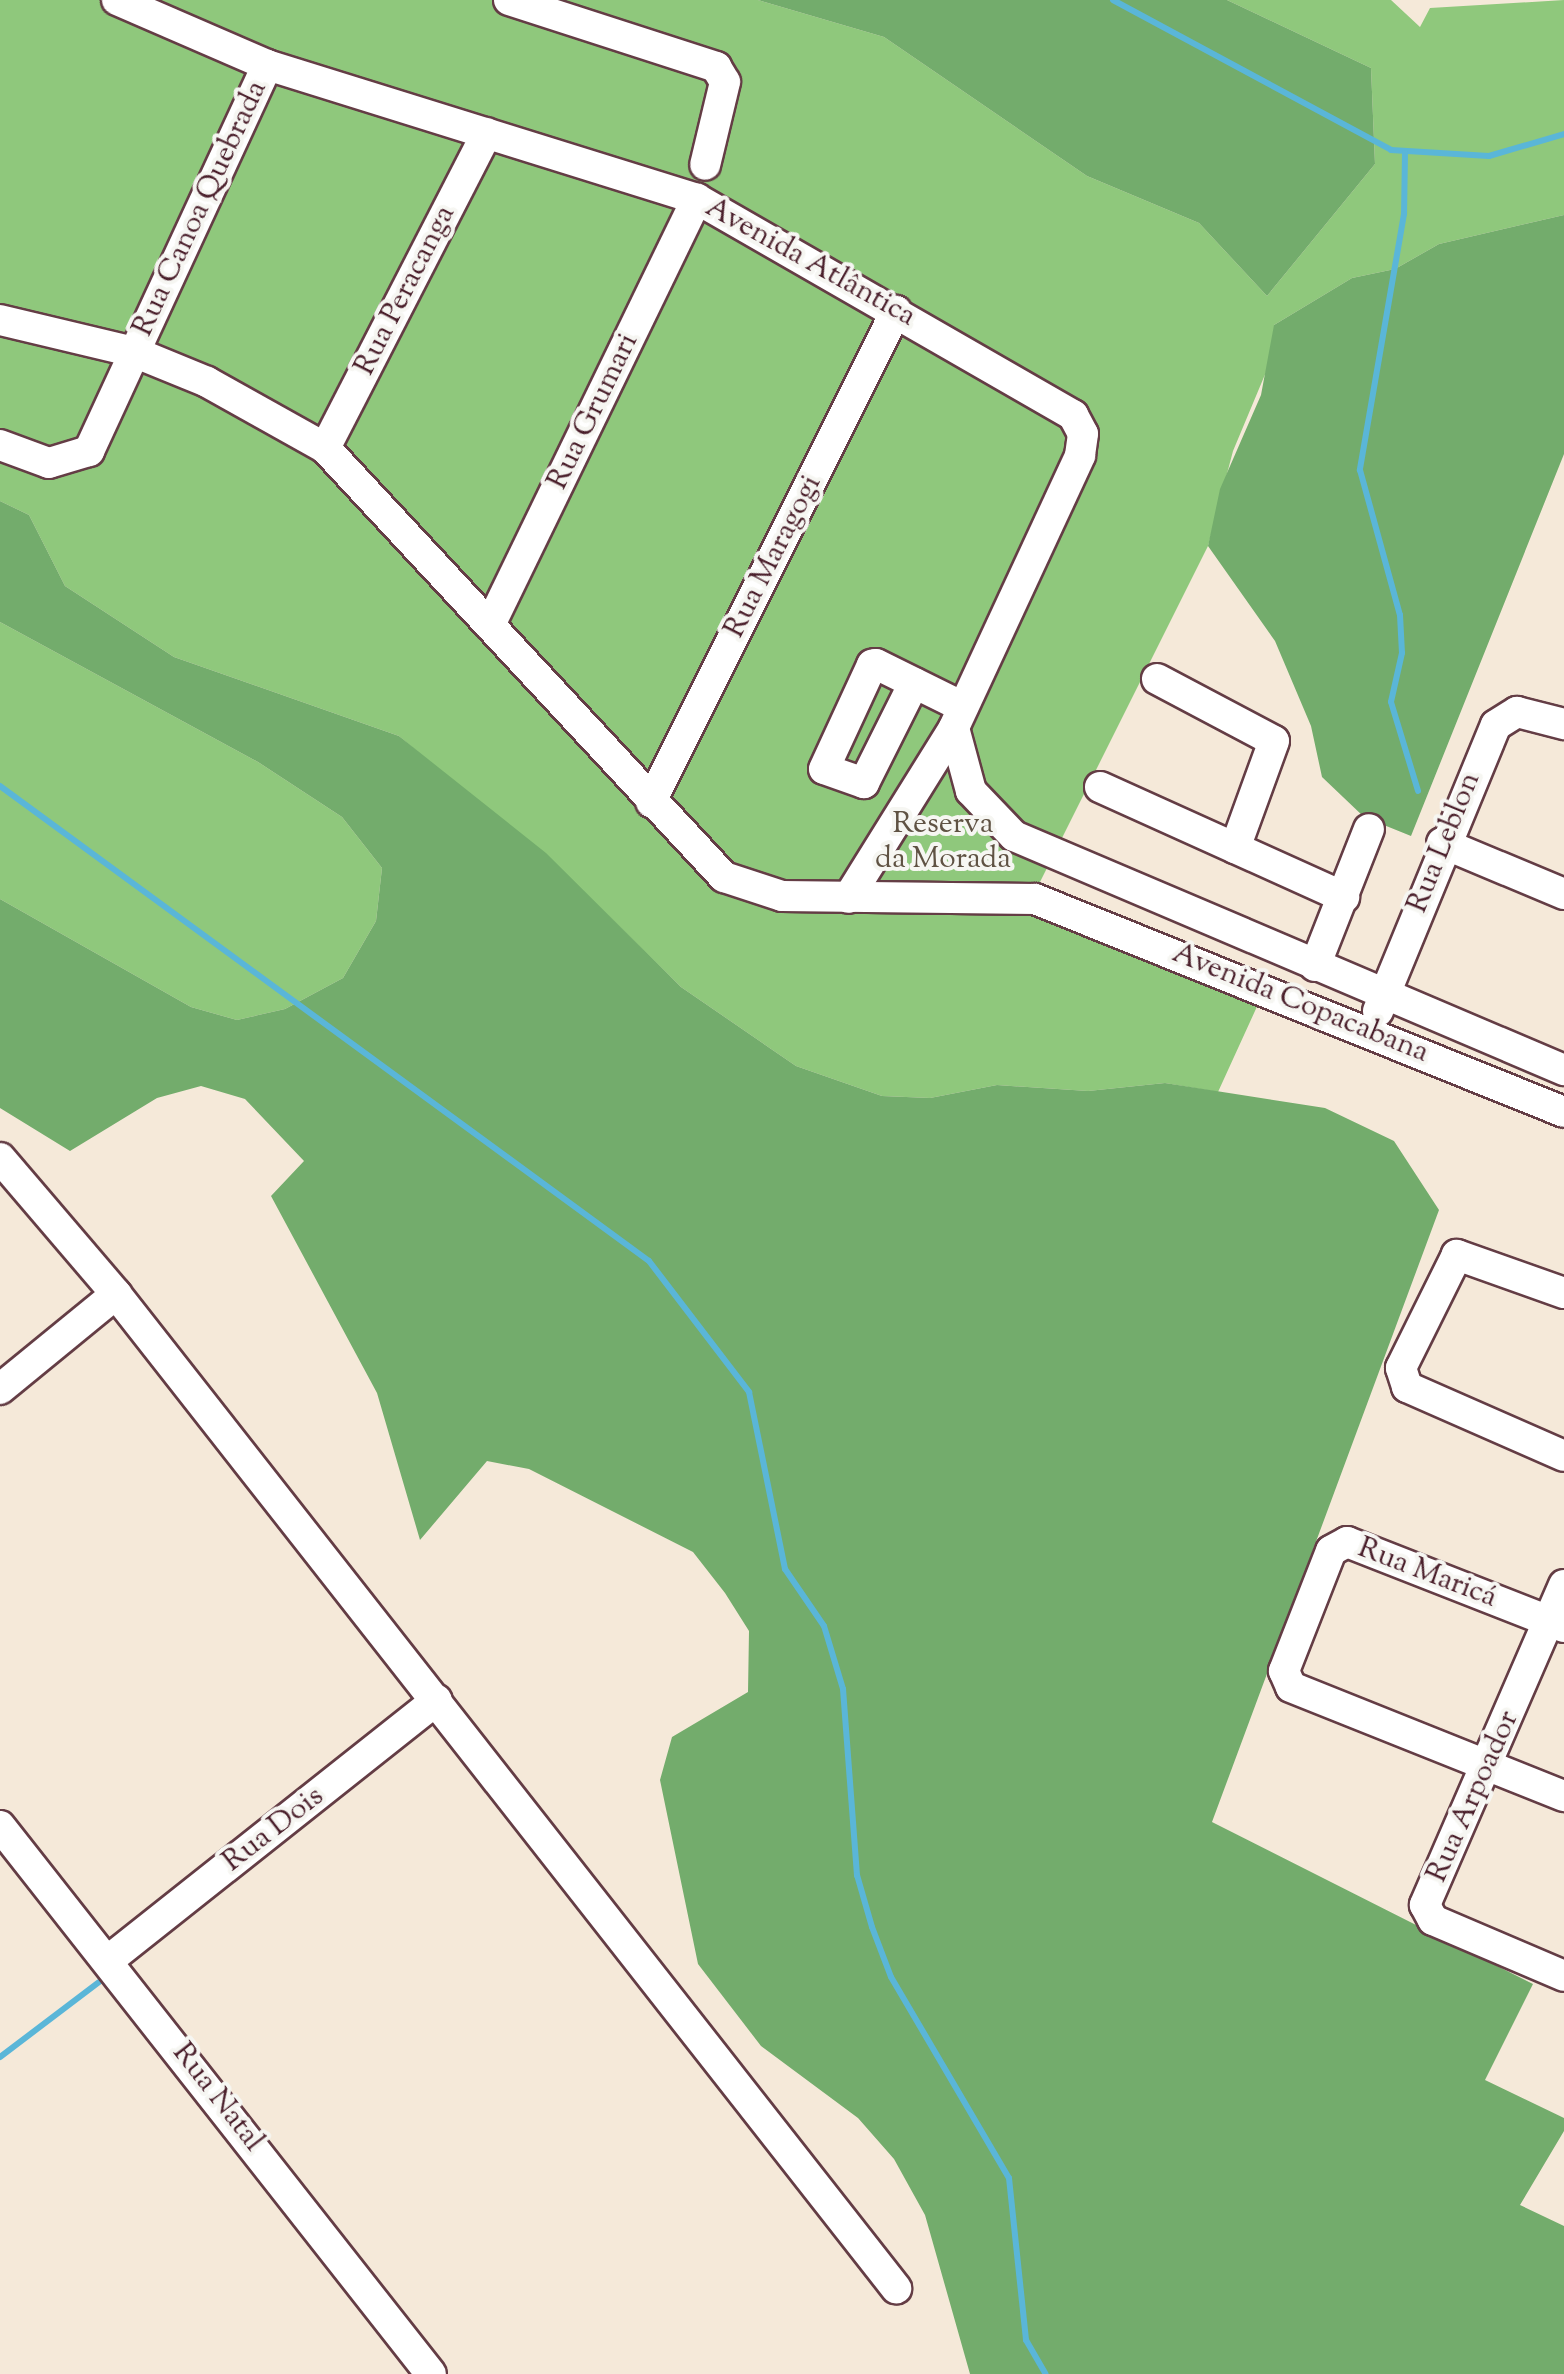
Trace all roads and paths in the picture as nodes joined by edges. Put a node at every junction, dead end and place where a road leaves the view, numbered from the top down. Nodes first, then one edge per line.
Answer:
1 (117, 0) edge
2 (509, 0) edge
3 (267, 65) junction
4 (487, 133) junction
5 (705, 165) dead end
6 (697, 199) junction
7 (896, 311) junction
8 (0, 320) edge
9 (134, 352) junction
10 (0, 445) edge
11 (325, 448) junction
12 (490, 625) junction
13 (1157, 679) dead end
14 (914, 683) dead end
15 (958, 717) junction
16 (1564, 724) edge
17 (1100, 787) dead end
18 (651, 802) junction
19 (1369, 829) dead end
20 (1442, 843) junction
21 (1235, 848) junction
22 (1053, 855) junction
23 (1564, 894) edge
24 (1344, 897) junction
25 (848, 898) junction
26 (1035, 899) junction
27 (1315, 966) junction
28 (1385, 994) junction
29 (1369, 1031) junction
30 (1564, 1070) edge
31 (1564, 1112) edge
32 (0, 1158) edge
33 (1564, 1293) edge
34 (116, 1294) junction
35 (0, 1389) edge
36 (1564, 1456) edge
37 (1564, 1585) edge
38 (1556, 1624) edge
39 (437, 1700) junction
40 (1491, 1765) junction
41 (1564, 1796) edge
42 (0, 1826) edge
43 (110, 1959) junction
44 (1564, 1976) edge
45 (896, 2288) dead end
46 (431, 2374) edge

1 - 3 street, Avenida Atlântica
2 - 5 street
3 - 4 street, Avenida Atlântica
3 - 9 street, Rua Canoa Quebrada
4 - 6 street, Avenida Atlântica
4 - 11 street, Rua Peracanga
6 - 7 street, Avenida Atlântica
6 - 12 street, Rua Grumari
7 - 15 street, Avenida Atlântica
7 - 18 street, Rua Maragogi
8 - 9 street
9 - 10 street, Rua Canoa Quebrada
9 - 11 street
11 - 12 street
12 - 18 street
13 - 21 street
14 - 15 street
15 - 22 street
15 - 25 street, Avenida Atlântica
16 - 20 street, Rua Leblon
17 - 21 street
18 - 25 street
19 - 24 street
20 - 23 street
20 - 28 street, Rua Leblon
21 - 24 street
22 - 26 street
22 - 27 street, Avenida Copacabana
24 - 27 street
25 - 26 street
26 - 29 street, Avenida Copacabana
27 - 28 street, Avenida Copacabana
28 - 29 street, Rua Leblon
28 - 30 street, Avenida Copacabana
29 - 31 street, Avenida Copacabana
32 - 34 street
33 - 36 street
34 - 35 street
34 - 39 street
37 - 38 street, Rua Arpoador
38 - 40 street, Rua Arpoador
38 - 40 street, Rua Maricá
39 - 43 street, Rua Dois
39 - 45 street
40 - 41 street
40 - 44 street, Rua Arpoador
42 - 43 street, Rua Natal
43 - 46 street, Rua Natal

